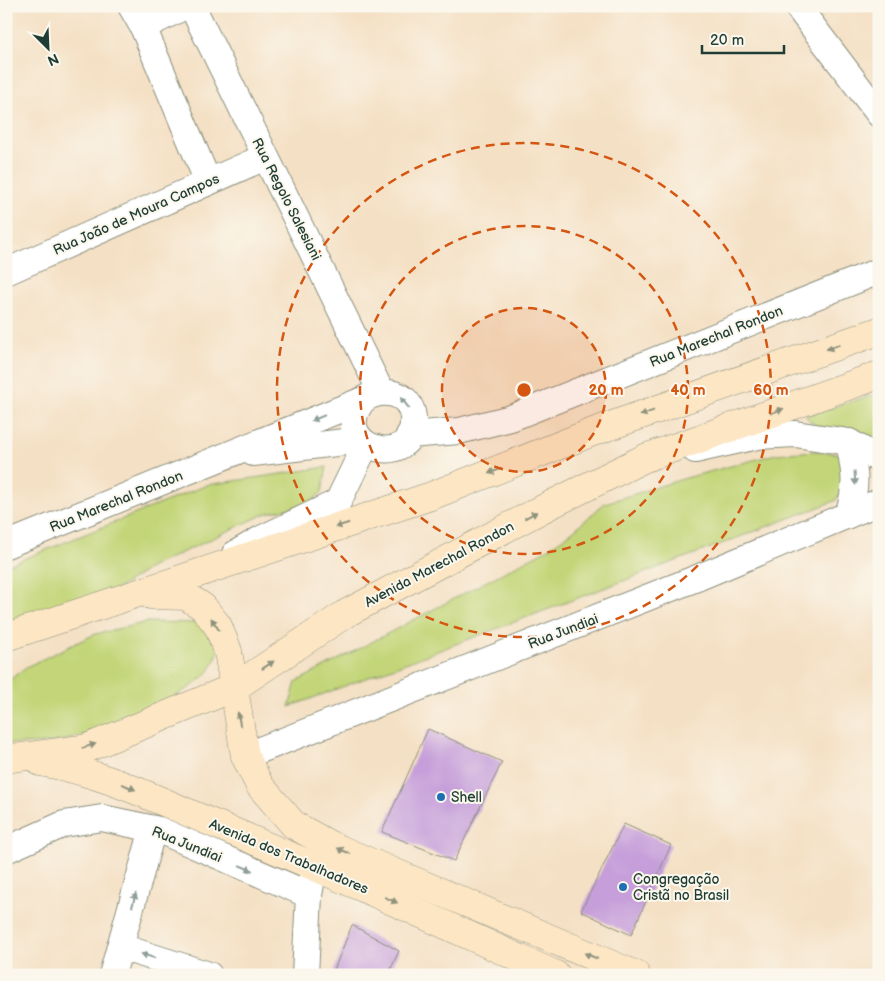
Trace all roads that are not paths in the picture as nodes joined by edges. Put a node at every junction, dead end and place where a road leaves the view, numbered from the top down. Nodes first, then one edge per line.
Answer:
1 (186, 6) edge
2 (192, 6) edge
3 (797, 6) edge
4 (137, 17) edge
5 (879, 114) edge
6 (265, 157) junction
7 (208, 182) junction
8 (6, 272) edge
9 (877, 276) edge
10 (879, 331) edge
11 (879, 375) edge
12 (372, 396) junction
13 (409, 436) junction
14 (364, 442) junction
15 (848, 442) junction
16 (225, 456) junction
17 (645, 458) junction
18 (879, 459) edge
19 (879, 502) edge
20 (848, 515) junction
21 (6, 545) edge
22 (214, 567) junction
23 (128, 595) junction
24 (10, 638) edge
25 (235, 687) junction
26 (245, 756) junction
27 (9, 758) edge
28 (153, 829) junction
29 (6, 850) edge
30 (314, 865) junction
31 (309, 895) junction
32 (121, 947) junction
33 (112, 975) edge
34 (209, 975) edge
35 (305, 975) edge
36 (556, 975) edge
37 (636, 975) edge

1 - 4 street
2 - 6 street, Rua Regolo Salesiani
3 - 5 street
4 - 7 street
6 - 7 street, Rua João de Moura Campos
6 - 12 street, Rua Regolo Salesiani
7 - 8 street, Rua João de Moura Campos
9 - 13 street, Rua Marechal Rondon
10 -> 22 main road
17 -> 11 main road, Avenida Marechal Rondon
13 -> 12 street
12 - 14 street
12 -> 16 street, Rua Marechal Rondon
13 - 14 street
14 - 16 street
14 - 22 street
15 - 17 street
15 - 18 street
15 -> 20 street
16 - 21 street, Rua Marechal Rondon
25 -> 17 main road, Avenida Marechal Rondon
19 - 20 street, Rua Jundiai
20 - 26 street, Rua Jundiai
22 - 23 main road
23 - 24 main road
25 -> 23 main road, Avenida dos Trabalhadores
26 -> 25 main road, Avenida dos Trabalhadores
27 -> 25 main road, Avenida Marechal Rondon
37 -> 26 main road, Avenida dos Trabalhadores
27 -> 30 main road, Avenida dos Trabalhadores
28 - 29 street, Rua Jundiai
28 -> 31 street, Rua Jundiai
32 -> 28 street
30 - 31 street
30 -> 36 main road, Avenida dos Trabalhadores
31 - 35 street
32 - 33 street
34 -> 32 street

